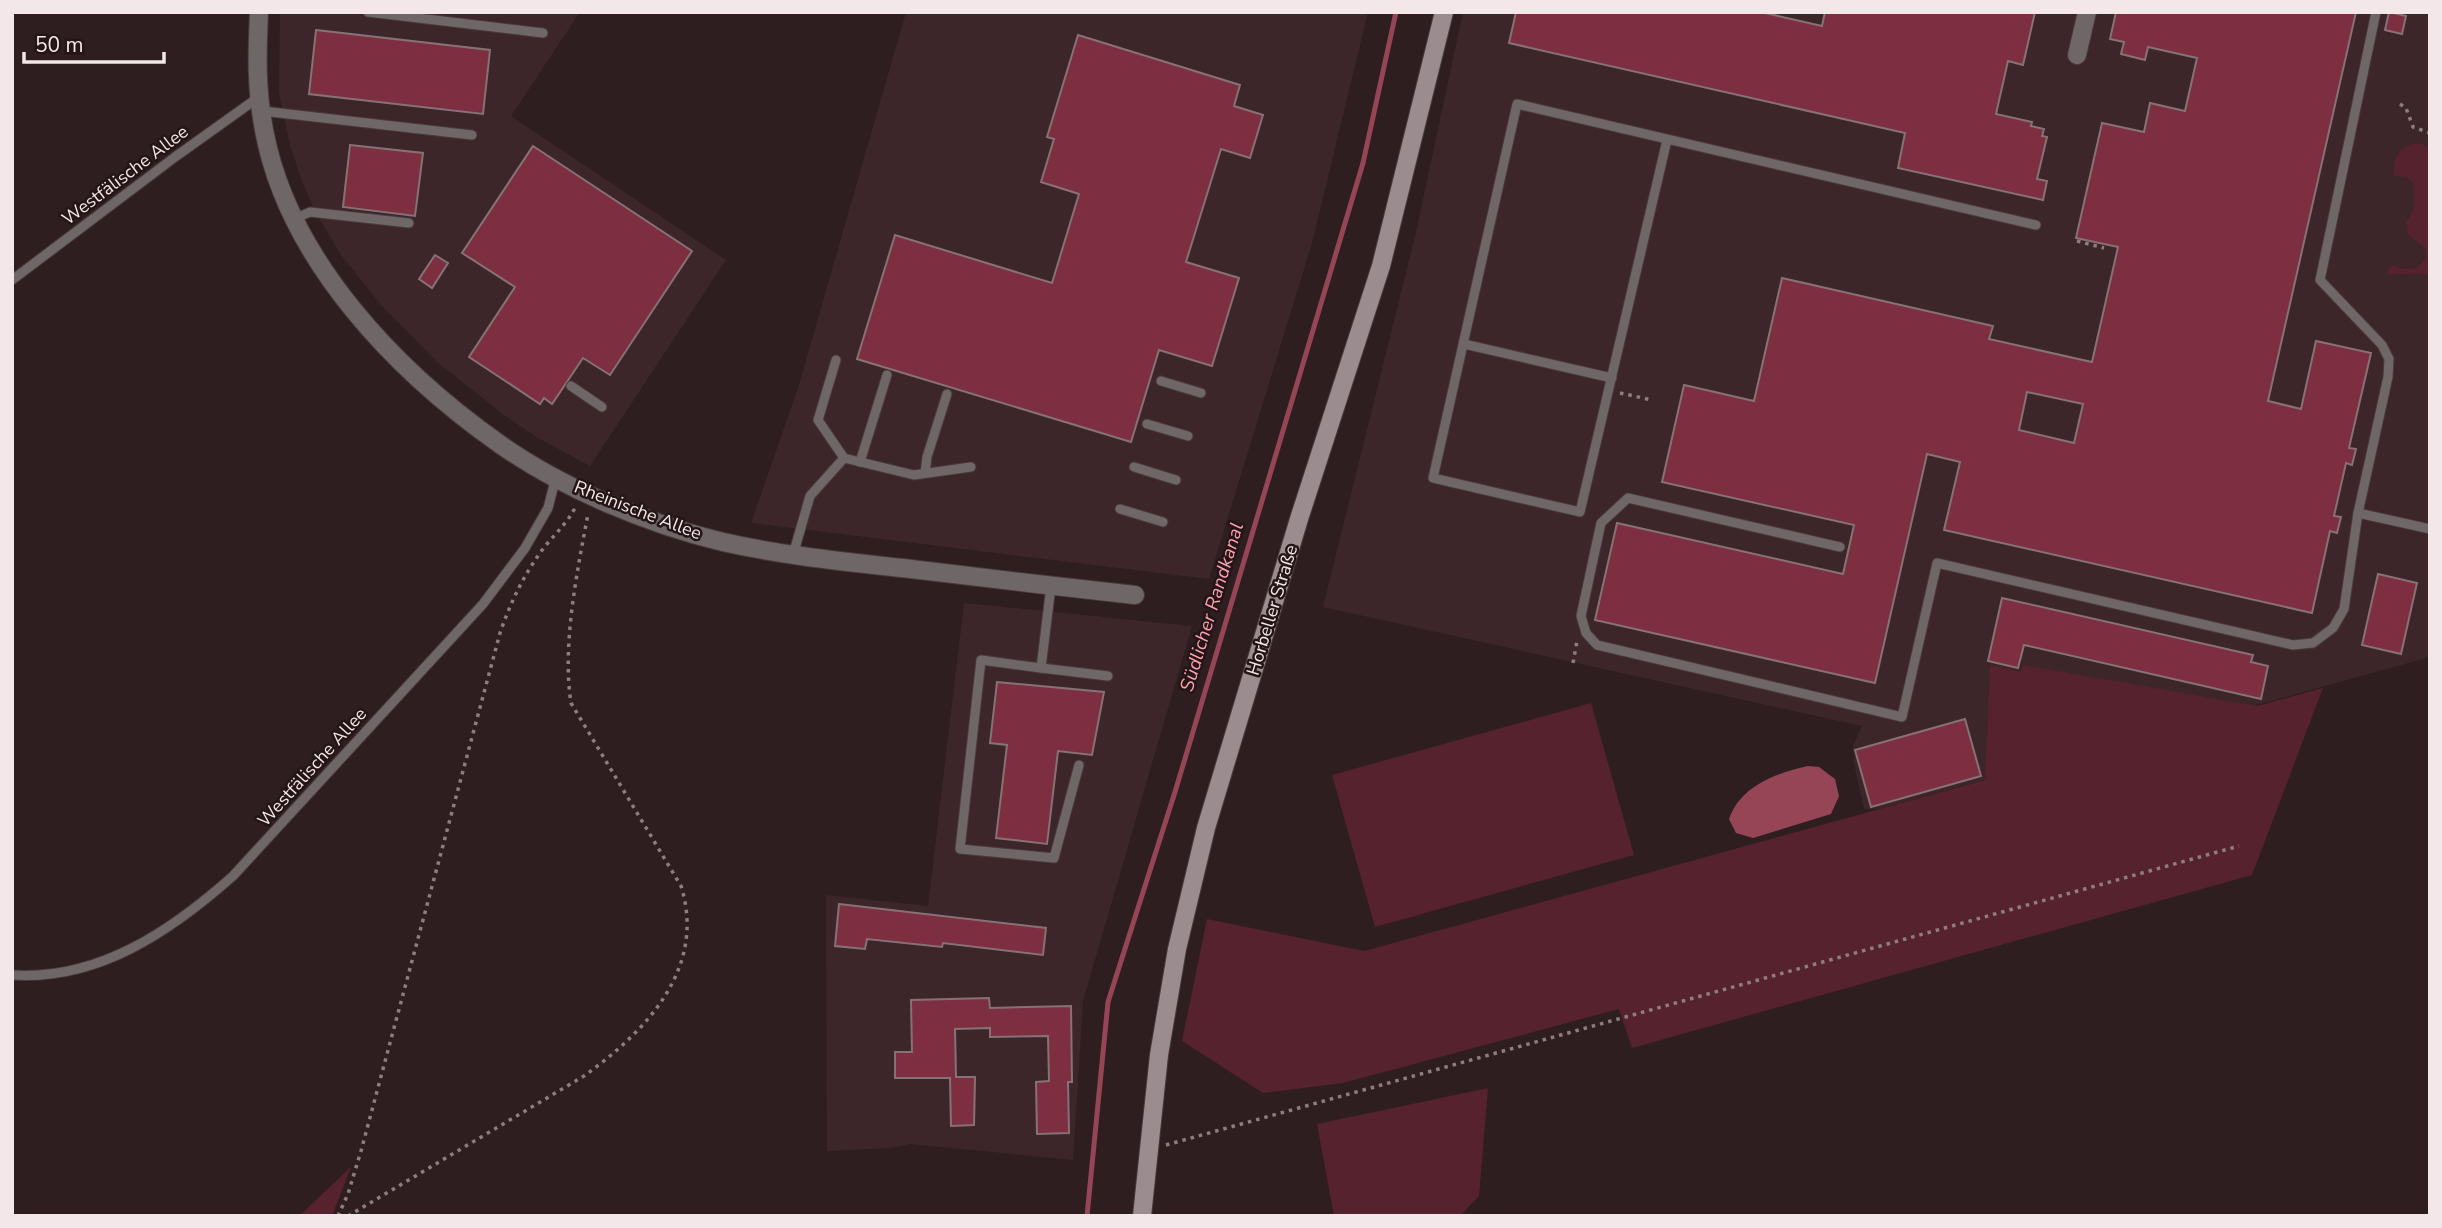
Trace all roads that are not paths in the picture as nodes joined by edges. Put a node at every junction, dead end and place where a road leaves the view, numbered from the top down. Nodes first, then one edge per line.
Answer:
1 (259, 12) edge
2 (368, 12) edge
3 (1444, 12) edge
4 (2087, 12) edge
5 (2376, 12) edge
6 (542, 33) dead end
7 (2077, 55) dead end
8 (260, 105) junction
9 (472, 135) dead end
10 (1667, 140) junction
11 (294, 219) junction
12 (409, 223) dead end
13 (2036, 225) dead end
14 (12, 280) edge
15 (1464, 344) junction
16 (836, 359) dead end
17 (887, 375) dead end
18 (1612, 378) junction
19 (1161, 381) dead end
20 (570, 386) dead end
21 (1200, 393) dead end
22 (947, 394) dead end
23 (602, 407) dead end
24 (1147, 424) dead end
25 (1188, 436) dead end
26 (844, 458) junction
27 (860, 462) junction
28 (971, 467) dead end
29 (1134, 467) dead end
30 (925, 474) junction
31 (556, 478) junction
32 (1177, 480) dead end
33 (1120, 509) dead end
34 (2358, 513) junction
35 (1163, 522) dead end
36 (2430, 529) edge
37 (1840, 547) dead end
38 (793, 555) junction
39 (1051, 586) junction
40 (1135, 595) dead end
41 (1041, 668) junction
42 (1108, 676) dead end
43 (1079, 765) dead end
44 (12, 975) edge
45 (1142, 1216) edge

1 - 8 street, Rheinische Allee
2 - 6 lane
3 - 45 main road, Horbeller Straße
4 - 7 street
5 - 34 lane
8 - 9 lane
8 - 11 street, Rheinische Allee
8 - 14 lane, Westfälische Allee
10 - 13 lane
10 - 15 lane
10 - 18 lane
11 - 12 lane
11 - 31 street, Rheinische Allee
15 - 18 lane
15 - 18 lane
16 - 26 lane
17 - 27 lane
19 - 21 lane
20 - 23 lane
22 - 30 lane
24 - 25 lane
26 - 27 lane
26 - 38 lane
27 - 30 lane
28 - 30 lane
29 - 32 lane
31 - 38 street, Rheinische Allee
31 - 44 lane, Westfälische Allee
33 - 35 lane
34 - 36 lane
34 - 37 lane
38 - 39 street, Rheinische Allee
39 - 40 street, Rheinische Allee
39 - 41 lane
41 - 42 lane
41 - 43 lane

